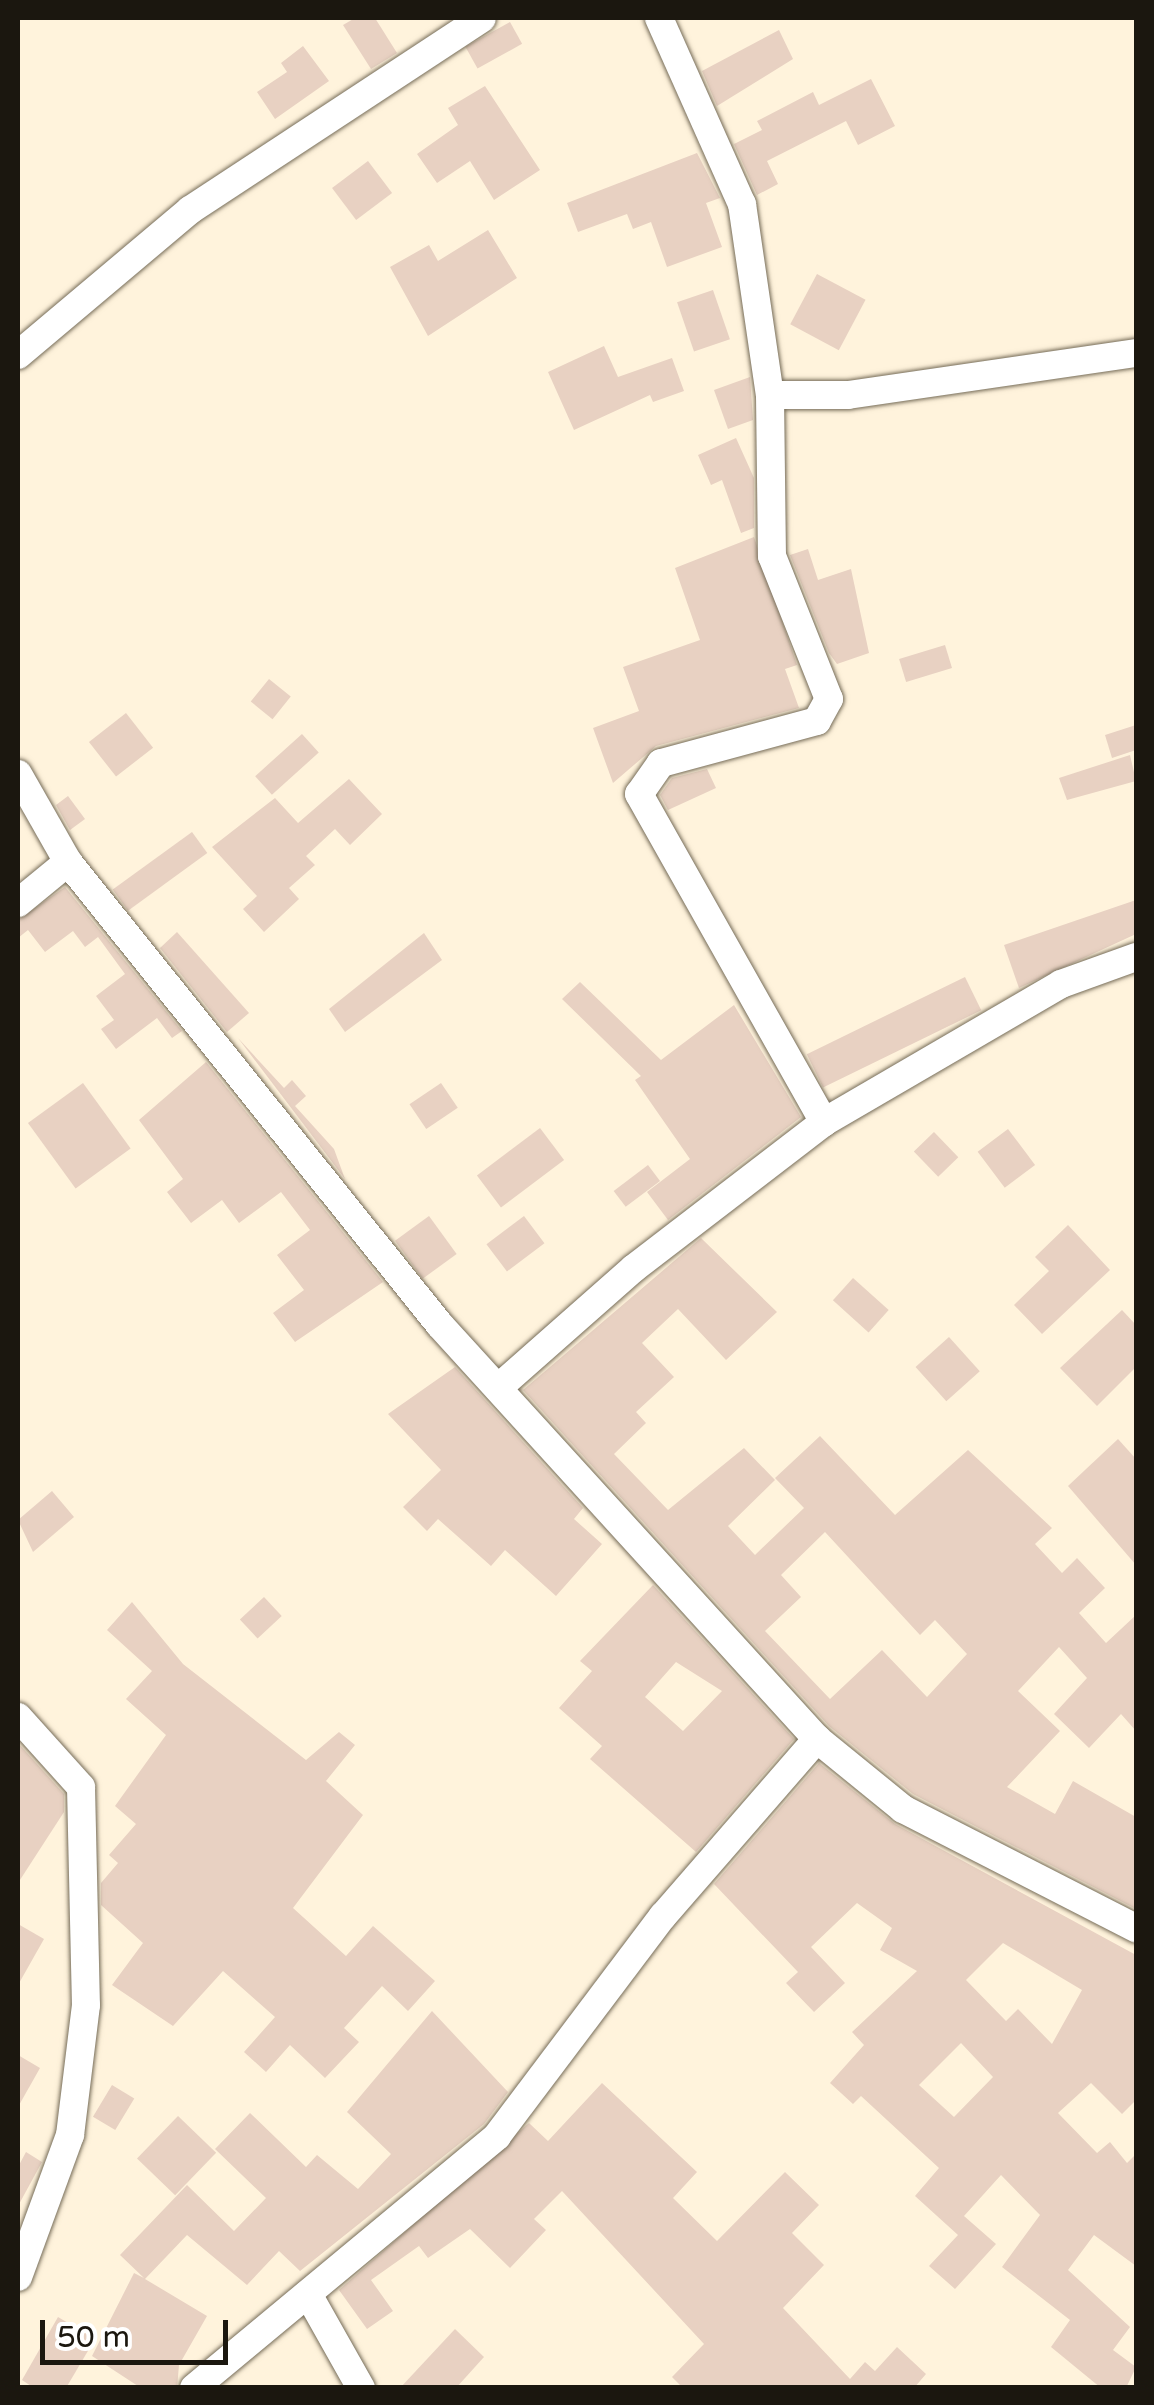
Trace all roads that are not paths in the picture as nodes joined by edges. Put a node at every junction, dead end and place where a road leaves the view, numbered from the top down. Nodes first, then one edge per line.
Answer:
1 (482, 18) edge
2 (659, 18) edge
3 (1119, 354) edge
4 (18, 355) edge
5 (770, 395) junction
6 (18, 774) edge
7 (68, 862) junction
8 (18, 903) edge
9 (1136, 957) edge
10 (824, 1122) junction
11 (498, 1388) junction
12 (18, 1717) edge
13 (817, 1739) junction
14 (1136, 1928) edge
15 (18, 2277) edge
16 (308, 2294) junction
17 (194, 2388) edge
18 (361, 2388) edge

1 - 4 street
2 - 5 street
3 - 5 street
5 - 10 street
6 - 7 street
7 - 8 street
7 - 11 street
9 - 10 street
10 - 11 street
11 - 13 street
12 - 15 street
13 - 14 street
13 - 16 street
16 - 17 street
16 - 18 street

